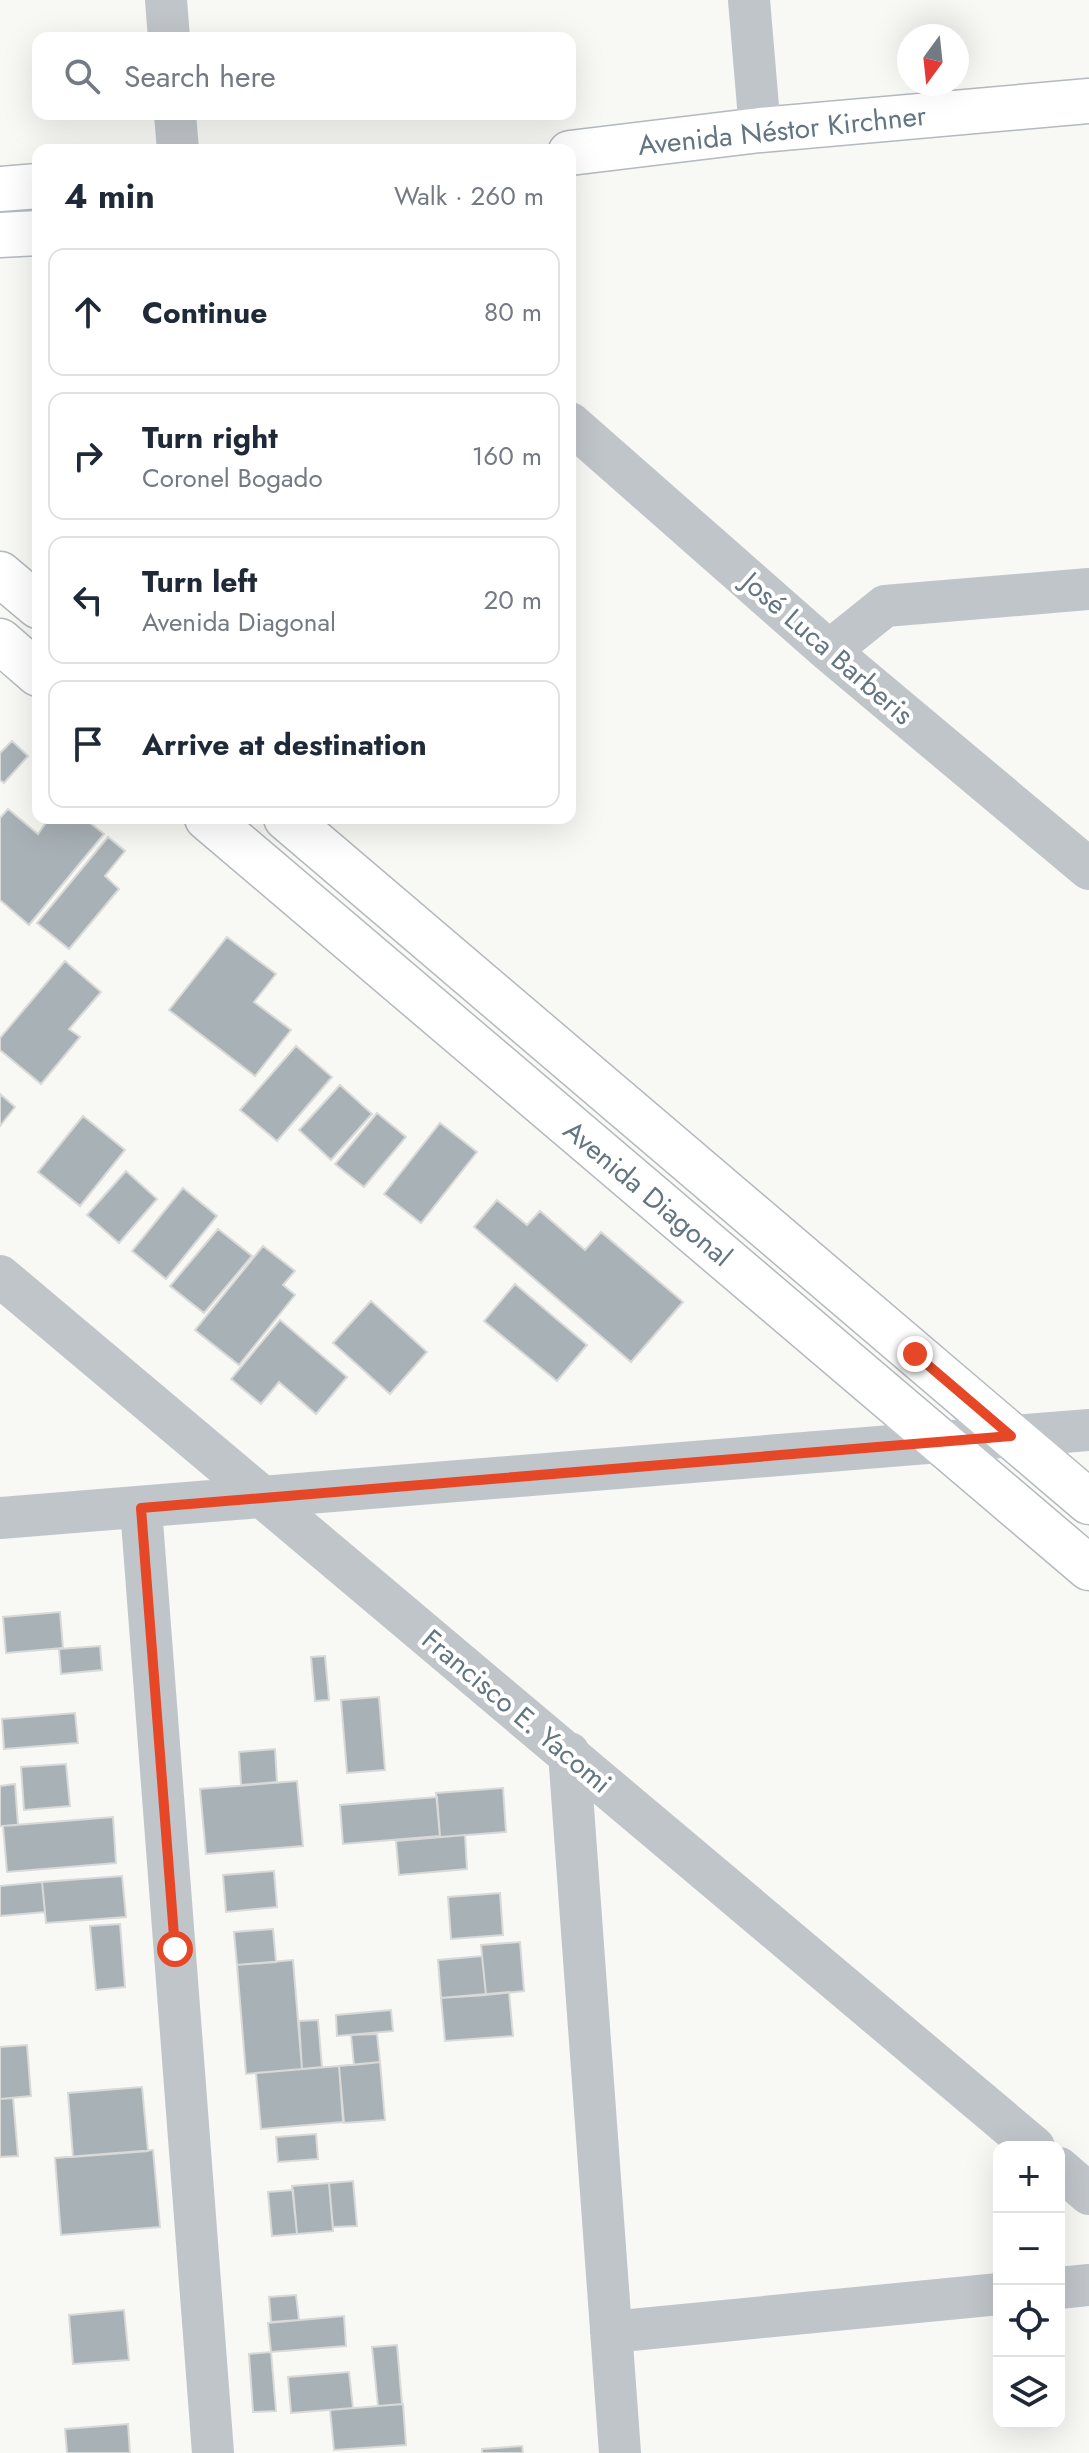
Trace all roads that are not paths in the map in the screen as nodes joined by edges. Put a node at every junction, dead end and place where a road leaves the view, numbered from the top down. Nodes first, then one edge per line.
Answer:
1 (166, 0) edge
2 (749, 0) edge
3 (169, 32) edge
4 (1089, 101) edge
5 (176, 120) edge
6 (760, 130) junction
7 (178, 144) edge
8 (576, 152) edge
9 (32, 186) edge
10 (0, 189) edge
11 (32, 233) edge
12 (0, 235) edge
13 (576, 428) edge
14 (0, 574) edge
15 (1089, 589) edge
16 (32, 601) edge
17 (0, 641) edge
18 (829, 651) junction
19 (32, 669) edge
20 (214, 824) edge
21 (293, 824) edge
22 (1089, 869) edge
23 (0, 1276) edge
24 (1089, 1430) edge
25 (1011, 1436) junction
26 (938, 1441) junction
27 (260, 1497) junction
28 (1089, 1502) edge
29 (141, 1508) junction
30 (0, 1518) edge
31 (1089, 1568) edge
32 (569, 1753) junction
33 (1027, 2141) edge
34 (1065, 2173) edge
35 (1089, 2194) edge
36 (1089, 2285) edge
37 (1065, 2287) edge
38 (993, 2295) edge
39 (611, 2332) junction
40 (213, 2453) edge
41 (620, 2453) edge

1 - 3 street
2 - 6 street
4 - 6 main road, Avenida Néstor Kirchner
5 - 7 street
6 - 8 main road, Avenida Néstor Kirchner
9 - 10 main road
11 - 12 main road
13 - 18 street, José Luca Barberis
14 - 16 main road
15 - 18 street
17 - 19 main road
18 - 22 street, José Luca Barberis
20 - 26 main road, Avenida Diagonal
21 - 25 main road, Avenida Diagonal
23 - 27 street, Francisco E. Yacomi
24 - 25 street
25 - 26 street
25 - 28 main road, Avenida Diagonal
26 - 27 street
26 - 31 main road, Avenida Diagonal
27 - 29 street
27 - 32 street, Francisco E. Yacomi
29 - 30 street
29 - 40 street
32 - 33 street, Francisco E. Yacomi
32 - 39 street
34 - 35 street
36 - 37 street
38 - 39 street
39 - 41 street

